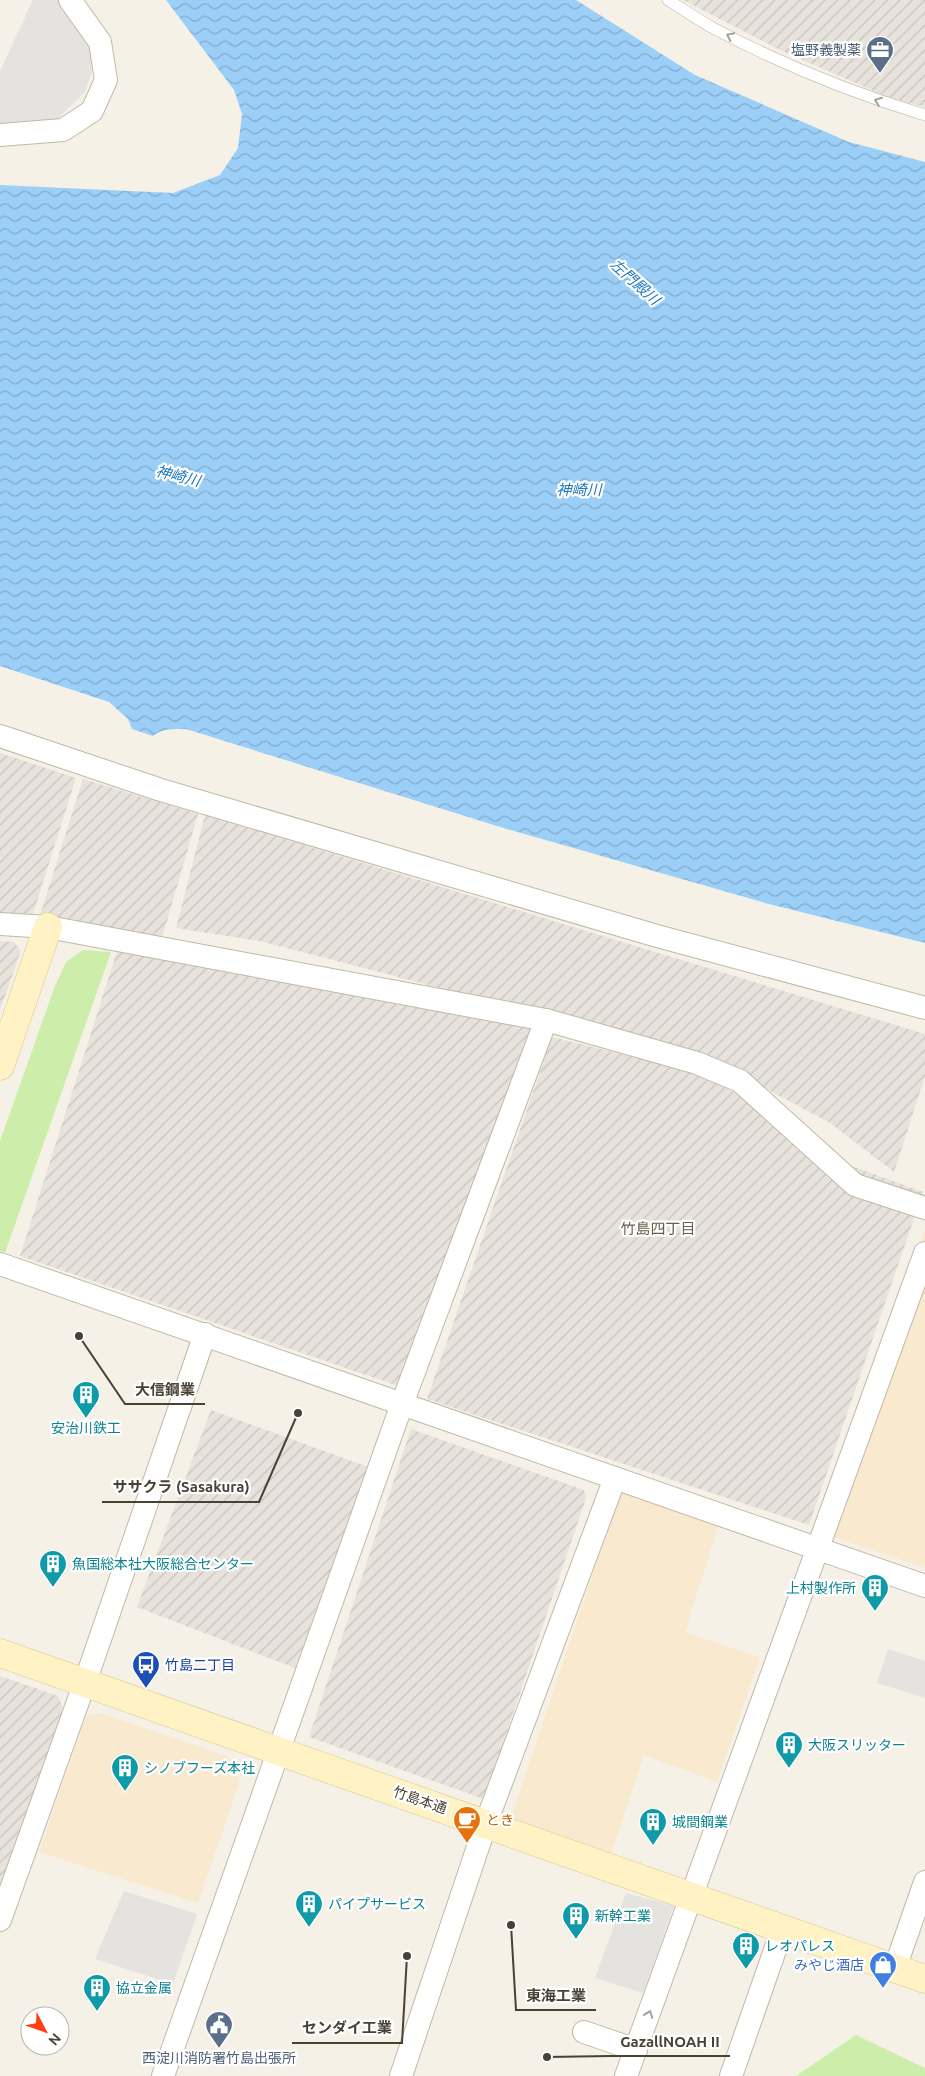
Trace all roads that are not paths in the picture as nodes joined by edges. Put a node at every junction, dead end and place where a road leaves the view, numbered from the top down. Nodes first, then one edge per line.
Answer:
1 (70, 0) edge
2 (668, 0) edge
3 (925, 115) edge
4 (0, 135) edge
5 (0, 736) edge
6 (0, 924) edge
7 (48, 927) junction
8 (925, 1008) edge
9 (546, 1020) junction
10 (0, 1066) edge
11 (925, 1208) edge
12 (925, 1253) edge
13 (0, 1264) edge
14 (205, 1334) junction
15 (402, 1404) junction
16 (615, 1478) junction
17 (817, 1550) junction
18 (925, 1586) edge
19 (0, 1653) edge
20 (84, 1682) junction
21 (279, 1750) junction
22 (486, 1823) junction
23 (925, 1882) edge
24 (691, 1897) junction
25 (0, 1920) edge
26 (782, 1930) junction
27 (895, 1968) junction
28 (925, 1978) edge
29 (584, 2032) dead end
30 (636, 2050) junction
31 (163, 2076) edge
32 (401, 2076) edge
33 (626, 2076) edge
34 (731, 2076) edge

1 - 4 street
3 -> 2 lane
5 - 8 street
6 - 7 street
7 - 9 street
7 - 10 street
9 - 11 street
9 - 15 street
12 - 17 street
13 - 14 street
14 - 15 street
14 - 20 street
15 - 16 street
15 - 21 street
16 - 17 street
16 - 22 street
17 - 18 street
17 - 24 street
19 - 20 street, 竹島本通
20 - 21 street, 竹島本通
20 - 25 street
21 - 22 street, 竹島本通
21 - 31 street
22 - 24 street, 竹島本通
22 - 32 street
23 - 27 street
24 - 26 street, 竹島本通
30 -> 24 street
26 - 27 street, 竹島本通
26 - 34 street
27 - 28 street, 竹島本通
29 - 30 street
30 - 33 street

